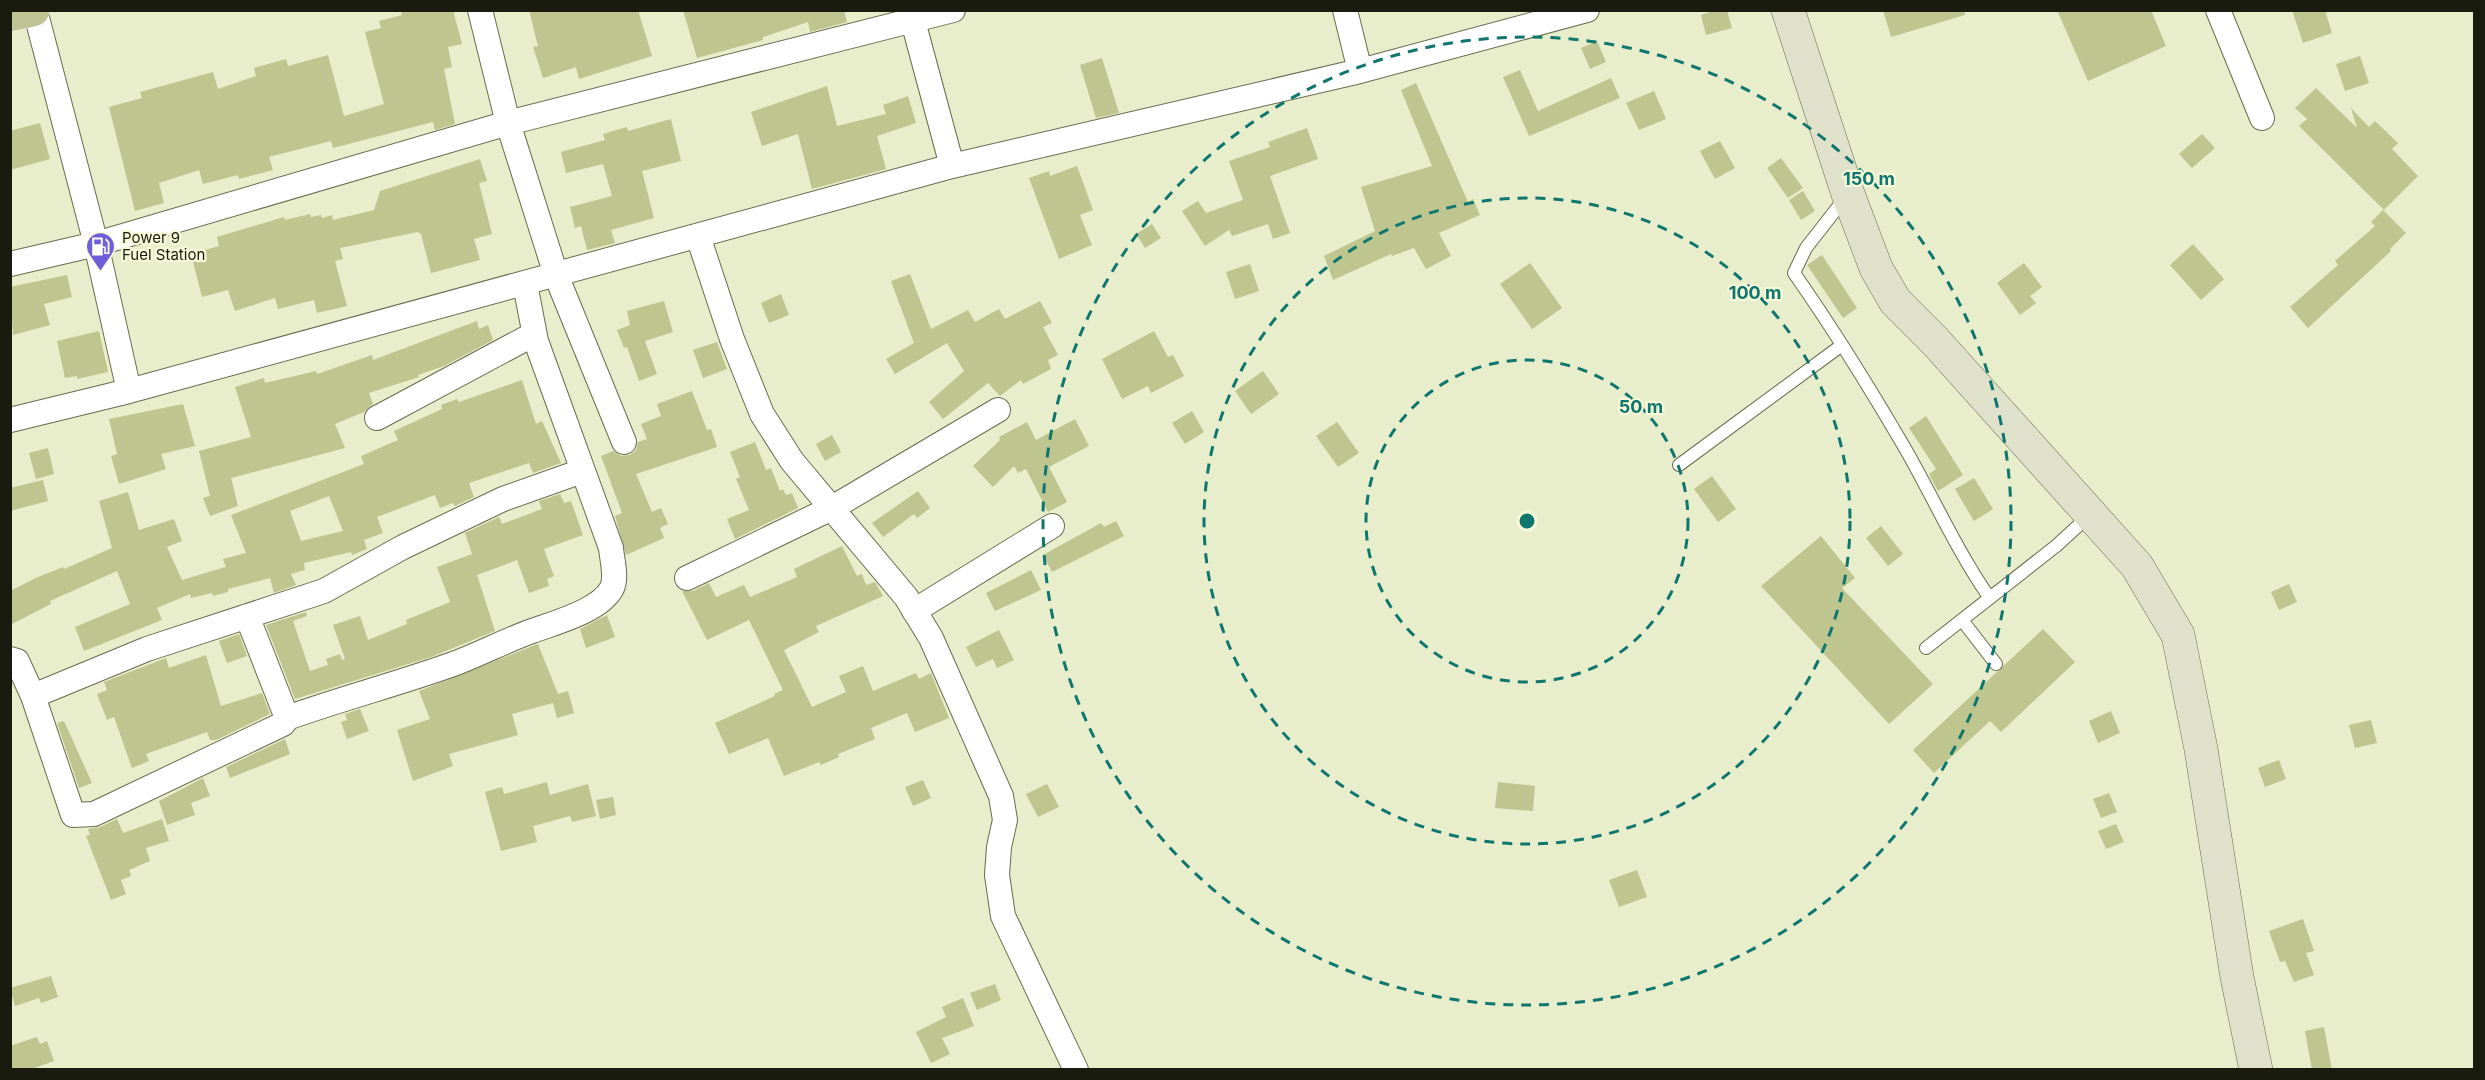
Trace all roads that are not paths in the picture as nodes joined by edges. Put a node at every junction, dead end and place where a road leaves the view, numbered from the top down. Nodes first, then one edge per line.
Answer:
1 (34, 10) edge
2 (480, 10) edge
3 (953, 10) edge
4 (1345, 10) edge
5 (1587, 10) edge
6 (1788, 10) edge
7 (2218, 10) edge
8 (10, 15) edge
9 (912, 15) edge
10 (1360, 71) junction
11 (2262, 118) dead end
12 (508, 123) junction
13 (952, 166) junction
14 (1848, 194) junction
15 (698, 236) junction
16 (96, 244) junction
17 (10, 264) edge
18 (555, 275) junction
19 (525, 284) junction
20 (534, 334) junction
21 (1842, 345) junction
22 (129, 391) junction
23 (998, 410) dead end
24 (377, 418) dead end
25 (10, 420) edge
26 (624, 442) dead end
27 (1679, 465) dead end
28 (582, 471) junction
29 (832, 508) junction
30 (2091, 514) junction
31 (1052, 526) dead end
32 (687, 578) dead end
33 (1989, 597) junction
34 (914, 611) junction
35 (247, 616) junction
36 (1962, 620) junction
37 (1926, 648) dead end
38 (10, 658) edge
39 (1996, 664) dead end
40 (33, 696) junction
41 (287, 717) junction
42 (1076, 1070) edge
43 (2256, 1070) edge

1 - 8 main road
1 - 16 street
2 - 12 street
3 - 9 street
4 - 10 street
5 - 10 street
6 - 14 street
7 - 11 street
9 - 12 street
9 - 13 street
10 - 13 street
12 - 16 street
12 - 18 street
13 - 15 street
14 - 21 lane
14 - 30 street
15 - 18 street
15 - 29 street
16 - 17 street
16 - 22 street
18 - 19 street
18 - 26 street
19 - 20 street
19 - 22 street
20 - 24 street
20 - 28 street
21 - 27 lane
21 - 33 lane
22 - 25 street
23 - 29 street
28 - 35 street
28 - 41 street
29 - 32 street
29 - 34 street
30 - 33 lane
30 - 43 street
31 - 34 street
33 - 36 lane
34 - 42 street
35 - 40 street
35 - 41 street
36 - 37 lane
36 - 39 lane
38 - 40 street
40 - 41 street

